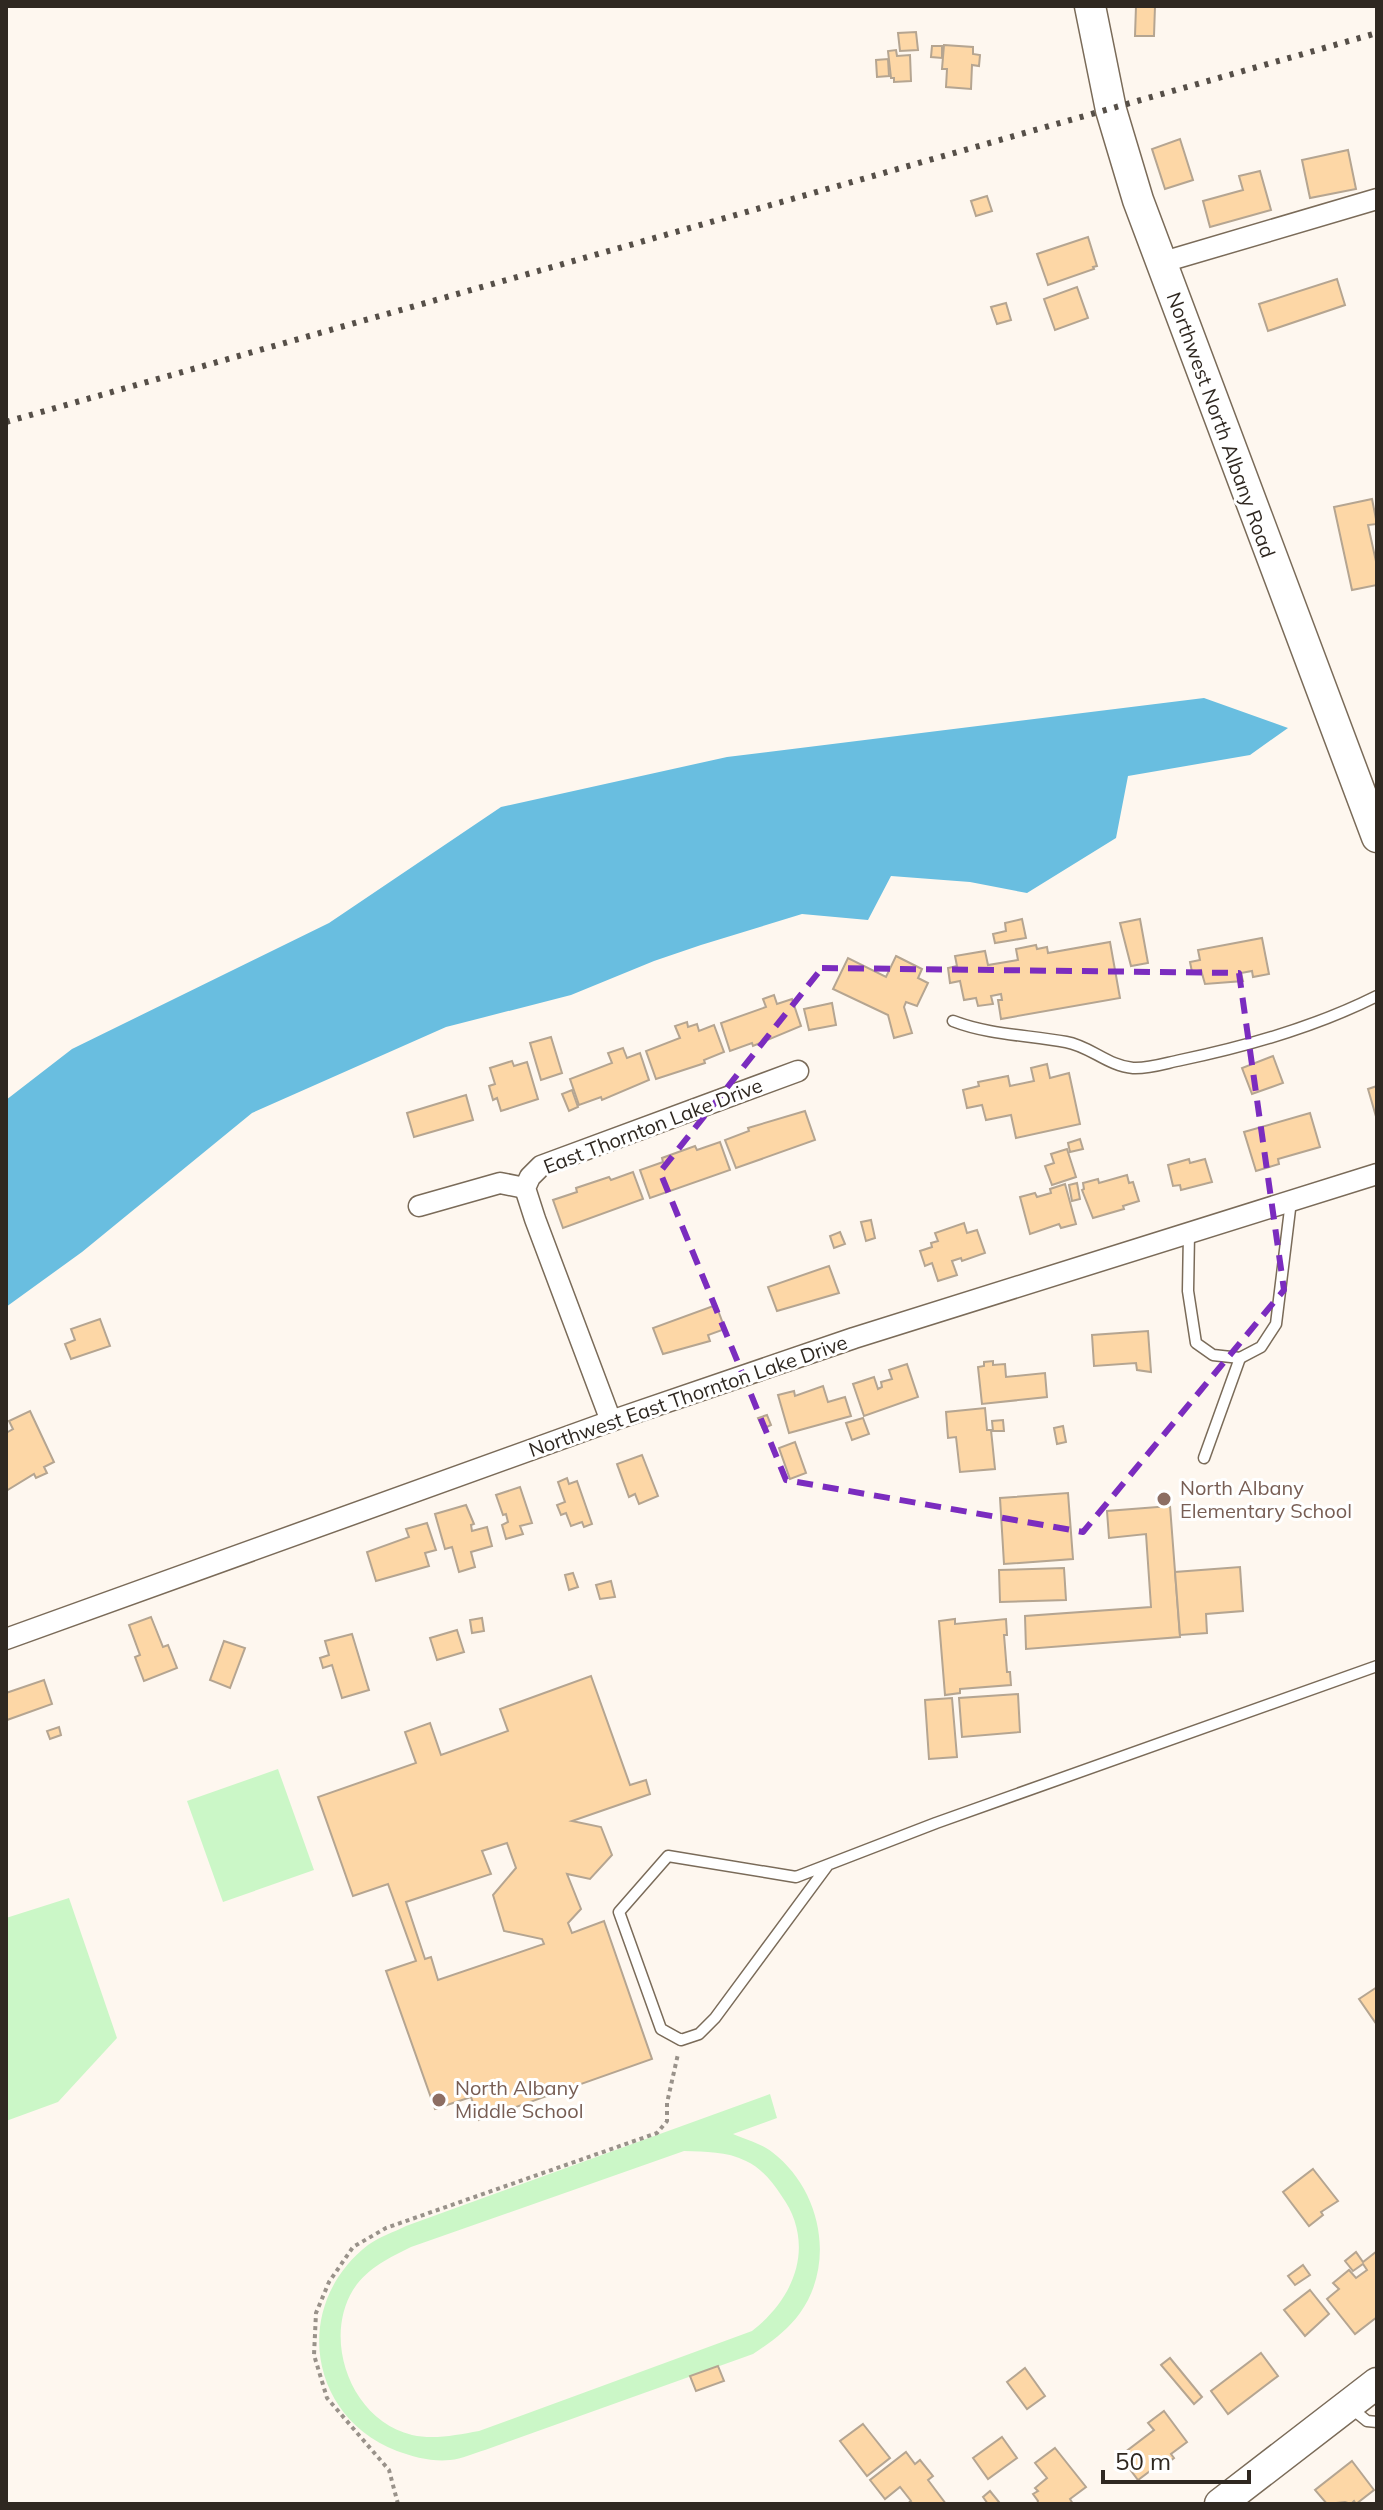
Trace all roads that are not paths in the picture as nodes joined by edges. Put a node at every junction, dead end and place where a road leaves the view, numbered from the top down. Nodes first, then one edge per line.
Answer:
1 (1090, 6) edge
2 (1377, 199) edge
3 (1160, 263) junction
4 (1377, 837) edge
5 (1377, 996) edge
6 (953, 1021) dead end
7 (798, 1071) dead end
8 (1377, 1174) edge
9 (525, 1188) junction
10 (1291, 1199) junction
11 (419, 1206) dead end
12 (1189, 1233) junction
13 (1240, 1358) junction
14 (611, 1421) junction
15 (1204, 1458) dead end
16 (6, 1639) edge
17 (1377, 1666) edge
18 (828, 1865) junction
19 (1377, 2383) edge
20 (1348, 2405) junction
21 (1377, 2422) edge
22 (1220, 2504) edge

1 - 3 main road, Northwest North Albany Road
2 - 3 street
3 - 4 main road, Northwest North Albany Road
5 - 6 lane
7 - 9 street, East Thornton Lake Drive
8 - 10 street, Northwest East Thornton Lake Drive
9 - 11 street
9 - 14 street, East Thornton Lake Drive
10 - 12 street, Northwest East Thornton Lake Drive
10 - 13 lane
12 - 13 lane
12 - 14 street, Northwest East Thornton Lake Drive
13 - 15 lane
14 - 16 street, Northwest East Thornton Lake Drive
17 - 18 lane
18 - 18 lane
19 - 20 main road
20 - 21 lane
20 - 22 main road

